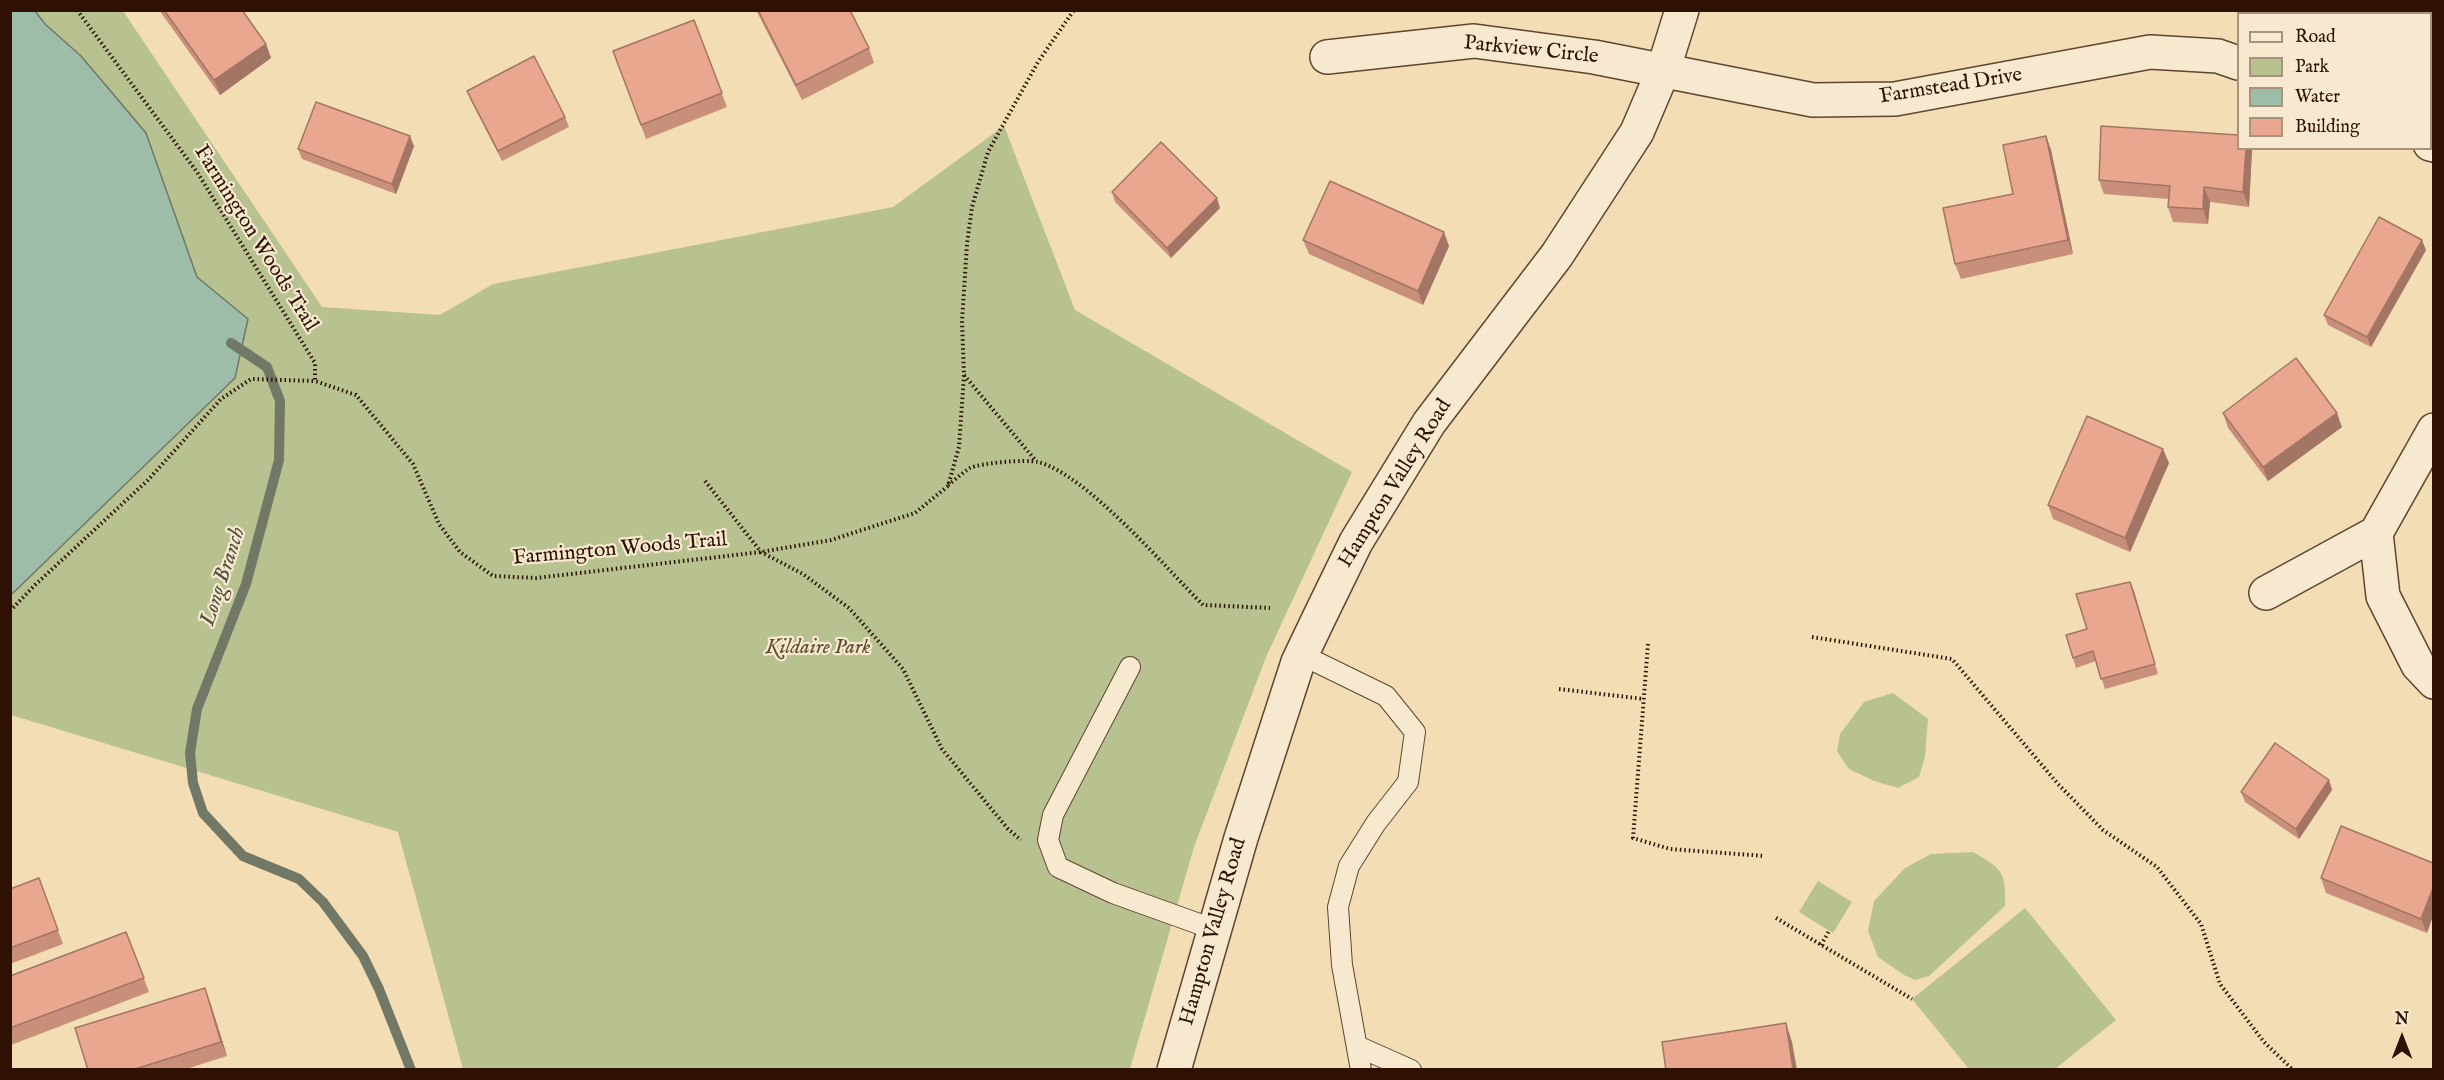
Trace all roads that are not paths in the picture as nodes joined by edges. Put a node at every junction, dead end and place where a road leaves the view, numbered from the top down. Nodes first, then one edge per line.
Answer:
1 (1682, 10) edge
2 (1327, 57) dead end
3 (2237, 63) edge
4 (1663, 71) junction
5 (2433, 430) edge
6 (2376, 533) junction
7 (2266, 593) dead end
8 (1302, 655) junction
9 (1130, 666) dead end
10 (2433, 682) edge
11 (1213, 929) junction
12 (1357, 1046) junction
13 (1174, 1070) edge
14 (1361, 1070) edge
15 (1411, 1070) edge

1 - 4 street, Hampton Valley Road
2 - 4 street, Parkview Circle
3 - 4 street, Farmstead Drive
4 - 8 street, Hampton Valley Road
5 - 6 street
6 - 7 street
6 - 10 street
8 - 11 street, Hampton Valley Road
8 - 12 lane
9 - 11 lane
11 - 13 street, Hampton Valley Road
12 - 14 lane
12 - 15 lane

